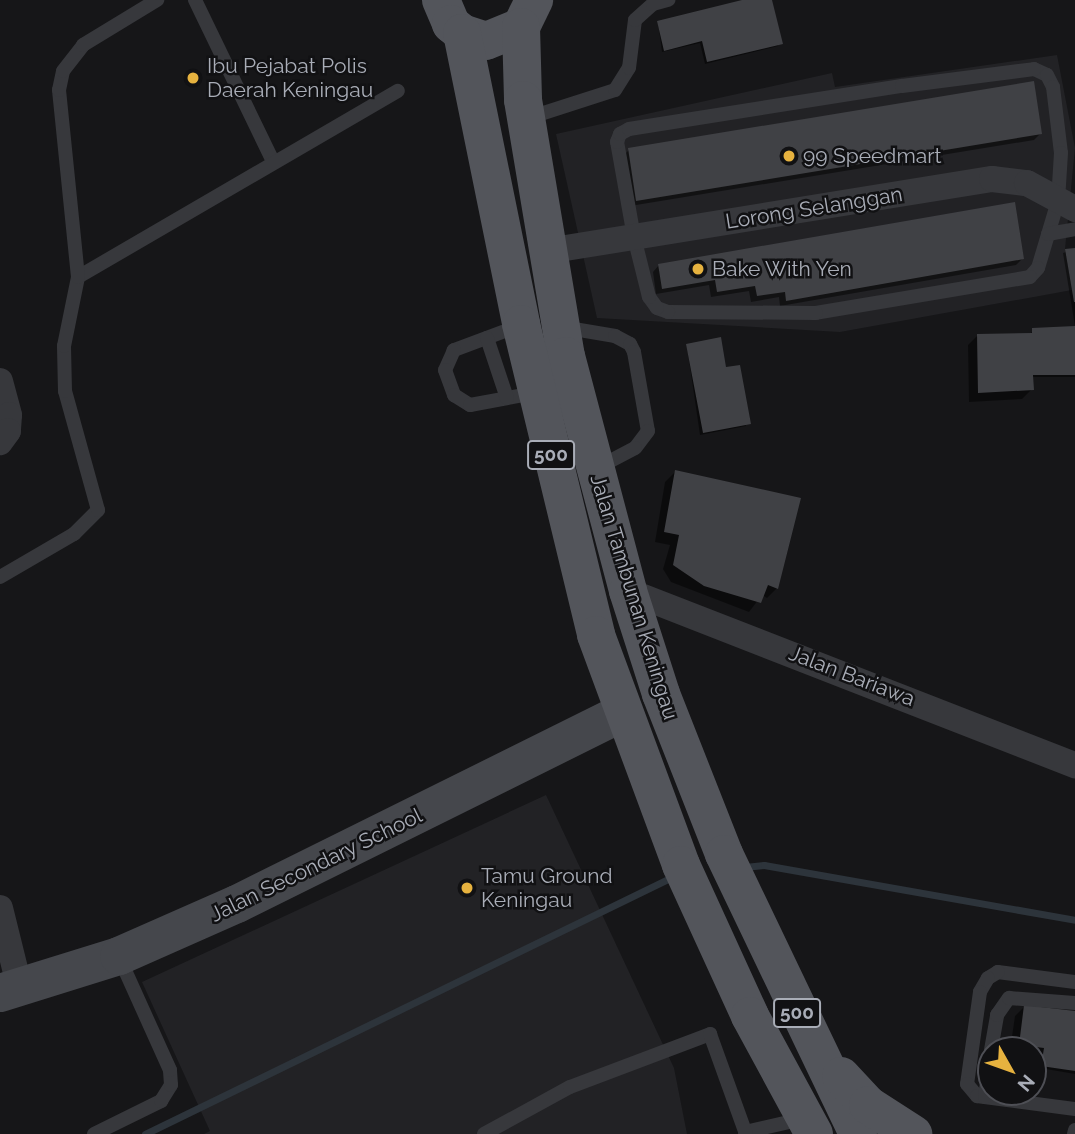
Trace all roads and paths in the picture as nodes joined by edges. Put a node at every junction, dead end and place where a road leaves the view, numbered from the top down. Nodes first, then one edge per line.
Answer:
1 (157, 0) edge
2 (195, 0) edge
3 (441, 0) edge
4 (668, 0) edge
5 (534, 10) edge
6 (462, 33) junction
7 (398, 91) dead end
8 (526, 119) junction
9 (273, 161) junction
10 (1067, 205) edge
11 (1075, 229) edge
12 (1048, 234) junction
13 (634, 237) junction
14 (547, 251) junction
15 (78, 277) junction
16 (561, 327) junction
17 (504, 331) junction
18 (0, 381) edge
19 (522, 395) junction
20 (0, 442) edge
21 (595, 469) junction
22 (0, 577) edge
23 (628, 591) junction
24 (622, 713) junction
25 (1075, 765) edge
26 (0, 908) edge
27 (119, 956) junction
28 (1075, 982) edge
29 (10, 991) edge
30 (1075, 1003) edge
31 (802, 1024) junction
32 (994, 1036) edge
33 (977, 1095) edge
34 (1047, 1105) edge
35 (1075, 1109) edge
36 (810, 1126) edge
37 (745, 1133) edge
38 (94, 1134) edge
39 (484, 1134) edge
40 (858, 1134) edge
41 (913, 1134) edge

1 - 15 lane
2 - 9 lane
3 - 6 main road, 500
4 - 8 lane
5 - 6 main road, 500
5 - 8 main road, Jalan Tambunan Keningau / 500
6 - 17 main road, Jalan Tambunan Keningau / 500
7 - 9 lane
8 - 14 main road, Jalan Tambunan Keningau / 500
9 - 15 lane
10 - 12 lane
10 - 13 street, Lorong Selanggan
10 - 13 lane
11 - 12 lane
12 - 13 lane
13 - 14 street, Lorong Selanggan
14 - 16 main road, Jalan Tambunan Keningau / 500
15 - 22 lane
16 - 21 main road, Jalan Tambunan Keningau / 500
16 - 21 lane
17 - 19 main road, Jalan Tambunan Keningau / 500
17 - 19 lane
18 - 20 street
19 - 24 main road, Jalan Tambunan Keningau / 500
21 - 23 main road, Jalan Tambunan Keningau / 500
23 - 25 street, Jalan Bariawa
23 - 31 main road, Jalan Tambunan Keningau / 500
24 - 27 street, Jalan Secondary School
24 - 36 main road, Jalan Tambunan Keningau / 500
26 - 29 street
27 - 29 street, Jalan Secondary School
27 - 38 lane
28 - 33 lane
30 - 32 lane
31 - 40 main road, Jalan Tambunan Keningau / 500
31 - 41 main road
34 - 35 lane
36 - 37 lane
37 - 39 lane

